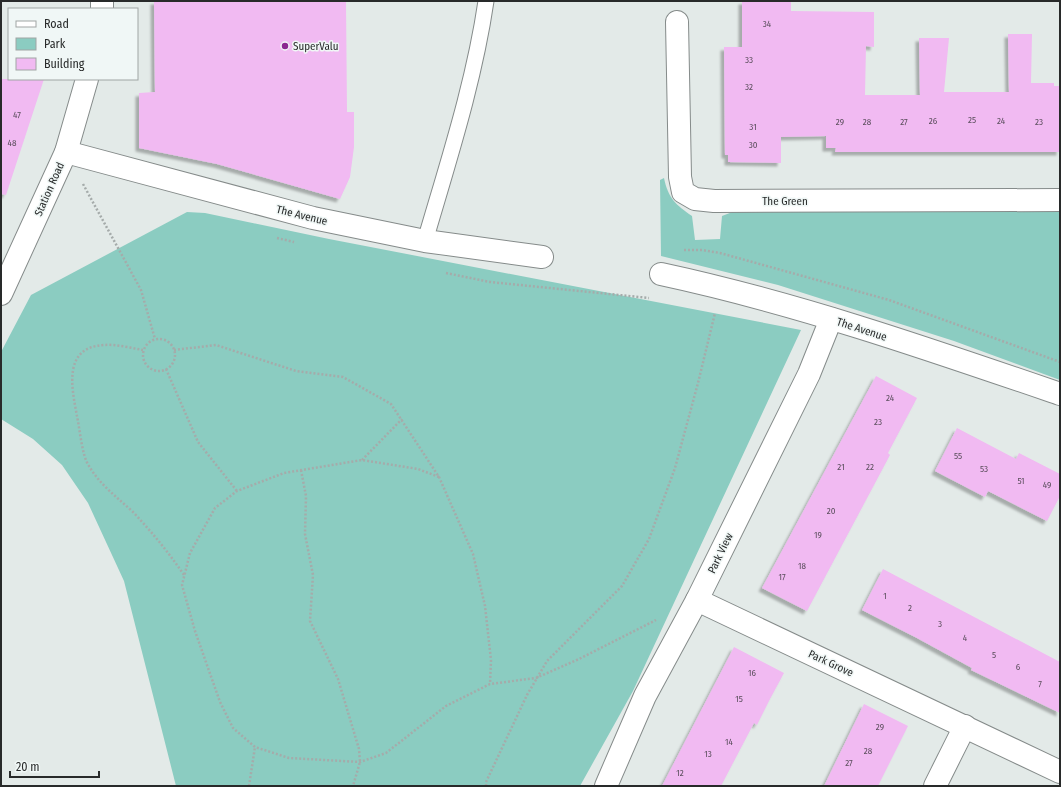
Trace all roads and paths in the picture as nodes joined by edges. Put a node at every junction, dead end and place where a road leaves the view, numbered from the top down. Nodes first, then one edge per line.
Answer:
1 (486, 1) edge
2 (677, 22) dead end
3 (88, 80) edge
4 (66, 152) junction
5 (1060, 200) edge
6 (425, 241) junction
7 (542, 257) dead end
8 (663, 275) joint
9 (721, 288) junction
10 (1, 294) edge
11 (831, 319) junction
12 (155, 339) junction
13 (143, 350) junction
14 (174, 350) junction
15 (1060, 362) edge
16 (166, 369) junction
17 (1060, 394) edge
18 (402, 419) junction
19 (362, 460) junction
20 (301, 470) junction
21 (439, 477) junction
22 (237, 491) junction
23 (185, 576) junction
24 (697, 600) junction
25 (687, 619) junction
26 (536, 678) junction
27 (490, 684) junction
28 (965, 726) junction
29 (255, 747) junction
30 (360, 762) junction
31 (1060, 772) edge
32 (248, 786) edge
33 (353, 786) edge
34 (486, 786) edge
35 (606, 786) edge
36 (935, 786) edge

1 - 6 lane
2 - 5 street, The Green
3 - 4 street, Station Road
4 - 6 street, The Avenue
4 - 10 street, Station Road
4 - 12 path
6 - 7 street, The Avenue
8 - 9 street, The Avenue
8 - 15 path
9 - 11 street, The Avenue
9 - 26 path
11 - 17 street, The Avenue
11 - 24 street, Park View
12 - 13 path
12 - 14 path
13 - 16 path
13 - 23 path
14 - 16 path
14 - 18 path
16 - 22 path
18 - 19 path
18 - 21 path
19 - 20 path
19 - 21 path
20 - 22 path
20 - 30 path
21 - 27 path
22 - 23 path
23 - 29 path
24 - 25 street, Park View
24 - 28 street, Park Grove
25 - 26 path
25 - 35 street, Park View
26 - 27 path
26 - 34 path
27 - 30 path
28 - 31 street, Park Grove
28 - 36 street
29 - 30 path
29 - 32 path
30 - 33 path

